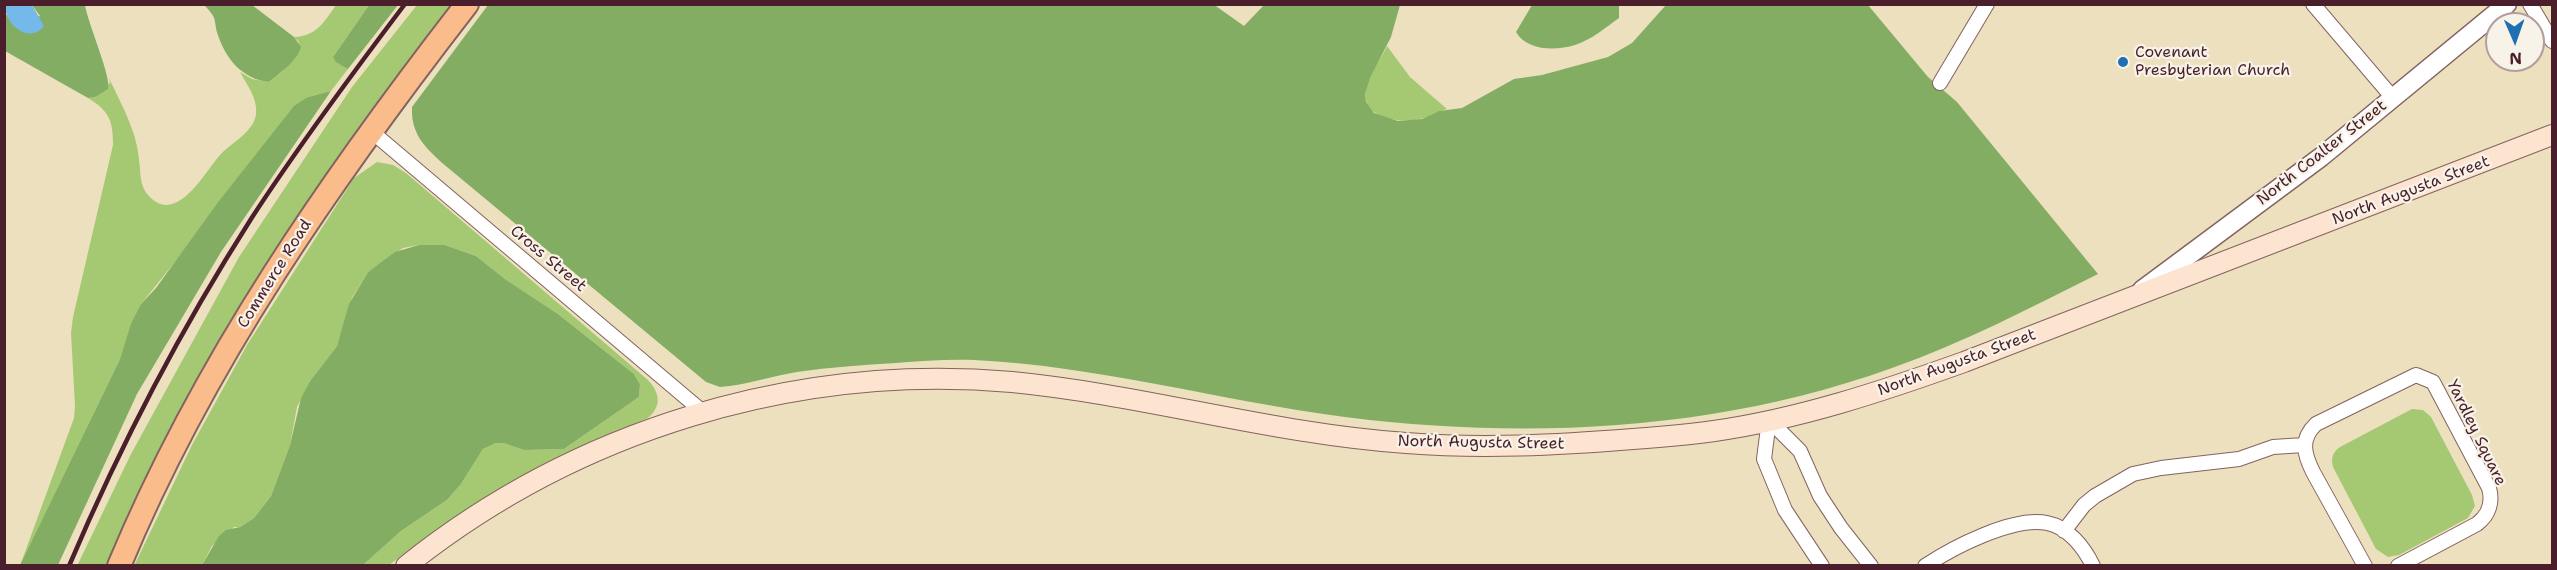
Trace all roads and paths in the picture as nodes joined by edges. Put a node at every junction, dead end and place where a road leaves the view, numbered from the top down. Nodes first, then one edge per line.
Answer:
1 (468, 4) edge
2 (1987, 4) edge
3 (2313, 4) edge
4 (2507, 4) edge
5 (2530, 4) edge
6 (2553, 41) edge
7 (1940, 83) dead end
8 (2393, 98) junction
9 (371, 131) junction
10 (2553, 135) edge
11 (2133, 297) junction
12 (704, 412) junction
13 (1769, 420) junction
14 (2304, 445) junction
15 (2064, 531) junction
16 (119, 566) edge
17 (406, 566) edge
18 (1822, 566) edge
19 (1871, 566) edge
20 (1925, 566) edge
21 (2093, 566) edge
22 (2365, 566) edge
23 (2398, 566) edge

1 - 9 main road, Commerce Road
2 - 7 street
3 - 8 street
4 - 8 street, North Coalter Street
5 - 6 street
8 - 11 street, North Coalter Street
9 - 12 street, Cross Street
9 - 16 main road, Commerce Road
10 - 11 main road, North Augusta Street
11 - 13 main road, North Augusta Street
12 - 13 main road, North Augusta Street
12 - 17 main road, North Augusta Street
13 - 18 street
13 - 19 street
14 - 15 street
14 - 22 street
14 - 23 street, Yardley Square
15 - 20 street
15 - 21 street

